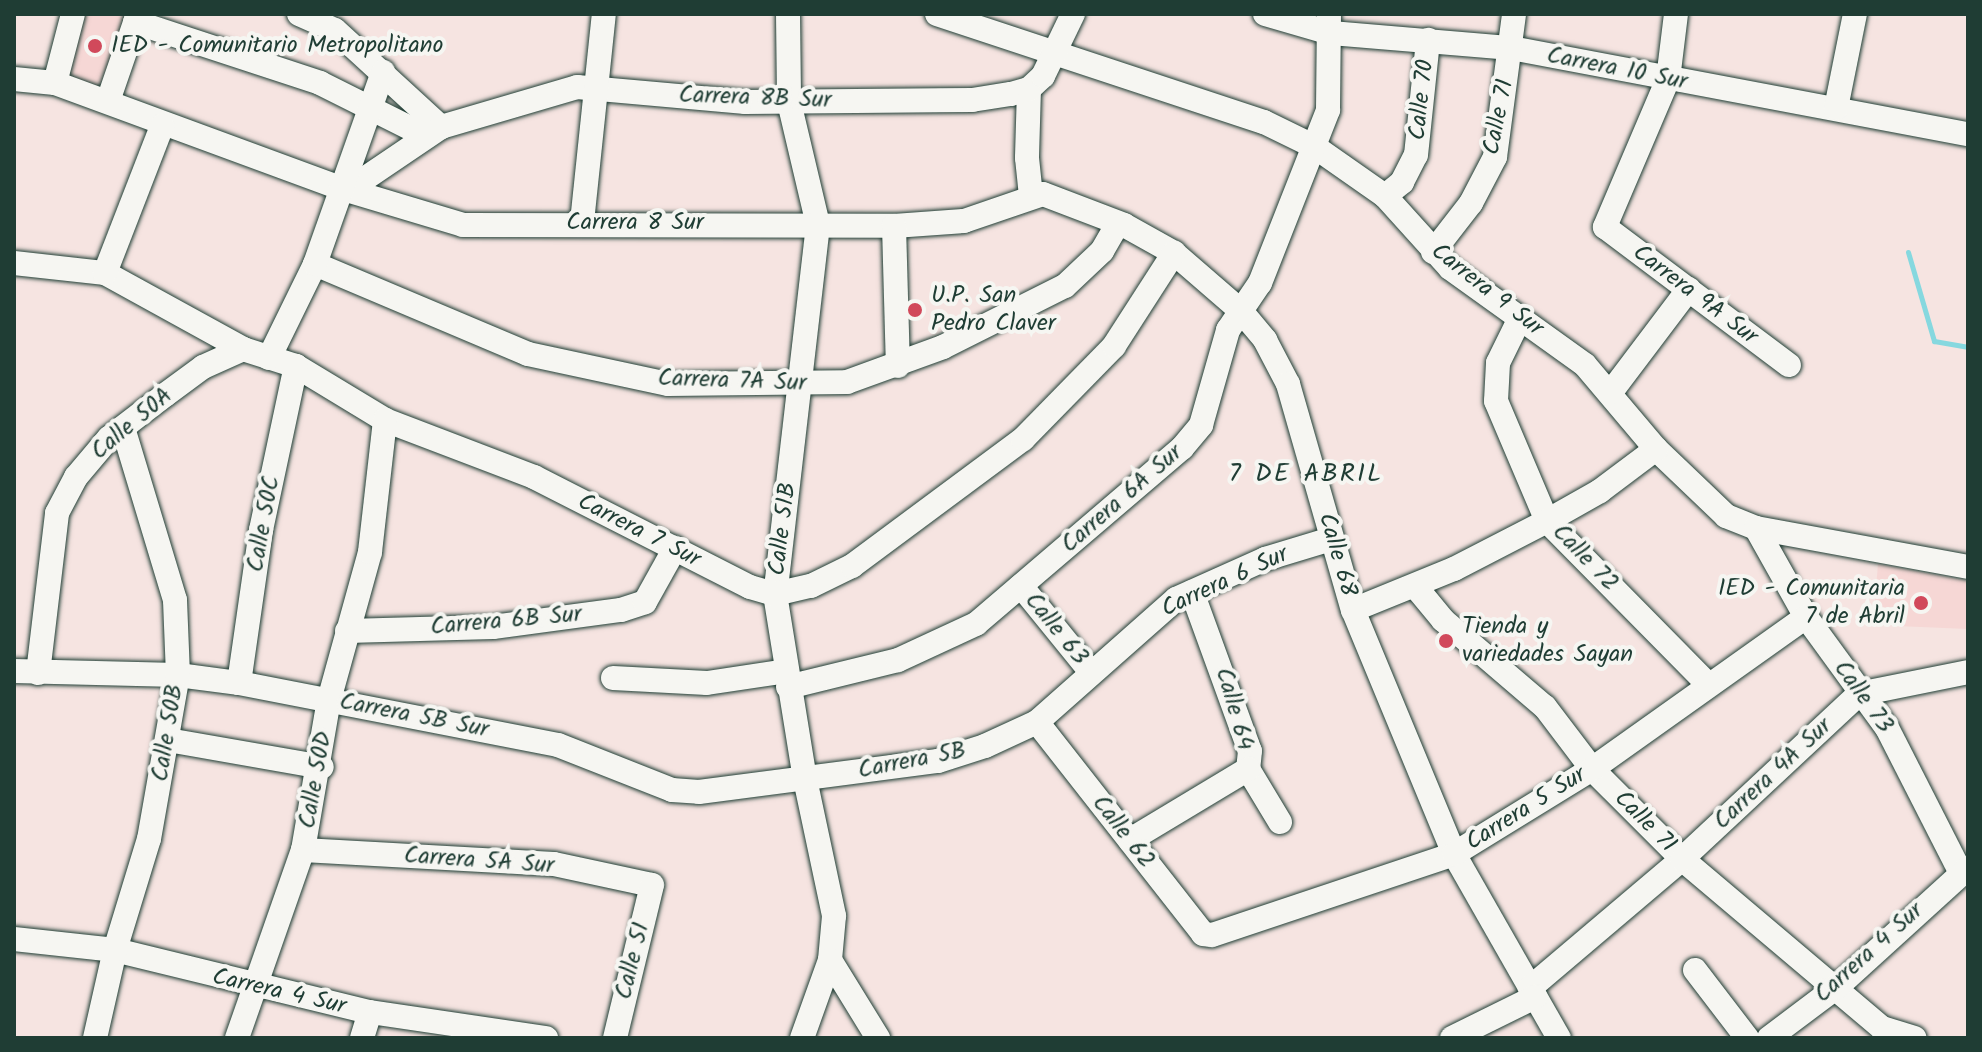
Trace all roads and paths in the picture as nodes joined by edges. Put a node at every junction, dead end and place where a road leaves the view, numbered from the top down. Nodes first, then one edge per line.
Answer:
1 (73, 14) edge
2 (299, 14) edge
3 (604, 14) edge
4 (788, 14) edge
5 (937, 14) edge
6 (1073, 14) edge
7 (1265, 14) edge
8 (1514, 14) edge
9 (1676, 14) edge
10 (1855, 14) edge
11 (136, 18) edge
12 (1330, 23) edge
13 (1428, 40) junction
14 (1511, 48) junction
15 (1058, 53) junction
16 (383, 72) junction
17 (14, 79) edge
18 (1668, 79) junction
19 (55, 83) junction
20 (599, 86) junction
21 (1029, 89) junction
22 (108, 101) junction
23 (789, 102) junction
24 (374, 106) junction
25 (1836, 108) junction
26 (162, 126) junction
27 (433, 131) junction
28 (1968, 134) edge
29 (1315, 147) junction
30 (344, 189) junction
31 (1031, 194) junction
32 (1385, 196) junction
33 (582, 222) junction
34 (1118, 223) junction
35 (818, 225) junction
36 (894, 226) junction
37 (1433, 252) junction
38 (1174, 253) junction
39 (14, 263) edge
40 (315, 264) junction
41 (105, 273) junction
42 (1689, 289) junction
43 (1241, 311) junction
44 (1520, 318) junction
45 (243, 349) junction
46 (269, 358) junction
47 (1789, 365) dead end
48 (296, 366) junction
49 (898, 366) junction
50 (802, 384) junction
51 (1611, 392) junction
52 (385, 420) junction
53 (123, 428) junction
54 (1656, 449) junction
55 (1547, 521) junction
56 (1756, 528) junction
57 (1331, 539) junction
58 (675, 548) junction
59 (1968, 567) edge
60 (1021, 586) junction
61 (1415, 586) junction
62 (1192, 592) junction
63 (775, 594) junction
64 (1353, 610) junction
65 (1806, 617) junction
66 (347, 631) junction
67 (26, 672) edge
68 (1091, 672) junction
69 (1968, 672) edge
70 (178, 675) junction
71 (613, 678) dead end
72 (787, 679) junction
73 (239, 683) junction
74 (1708, 684) junction
75 (1859, 694) junction
76 (329, 700) junction
77 (1037, 722) junction
78 (168, 740) junction
79 (322, 767) junction
80 (1248, 769) junction
81 (1592, 769) junction
82 (805, 779) junction
83 (1280, 822) dead end
84 (1130, 840) junction
85 (303, 850) junction
86 (1454, 854) junction
87 (1682, 859) junction
88 (1964, 869) edge
89 (652, 885) joint
90 (1212, 935) joint
91 (14, 939) edge
92 (115, 950) junction
93 (830, 960) junction
94 (1695, 970) dead end
95 (252, 987) junction
96 (1837, 987) junction
97 (1532, 992) junction
98 (370, 1012) junction
99 (95, 1038) edge
100 (237, 1038) edge
101 (362, 1038) edge
102 (546, 1038) edge
103 (615, 1038) edge
104 (802, 1038) edge
105 (878, 1038) edge
106 (1452, 1038) edge
107 (1559, 1038) edge
108 (1747, 1038) edge
109 (1769, 1038) edge
110 (1914, 1038) edge

1 - 19 street
2 - 16 street
3 - 20 street
4 - 23 street, Calle 51B
5 - 15 street, Carrera 9 Sur
6 - 15 street
7 - 12 street, Carrera 10 Sur
8 - 14 street, Calle 71
9 - 18 street
10 - 25 street
11 - 22 street
11 - 24 street
12 - 13 street, Carrera 10 Sur
12 - 29 street
13 - 14 street, Carrera 10 Sur
13 - 32 street, Calle 70
14 - 18 street, Carrera 10 Sur
14 - 37 street, Calle 71
15 - 21 street
15 - 29 street, Carrera 9 Sur
16 - 24 street
16 - 27 street
17 - 19 street, Carrera 8 Sur
18 - 25 street, Carrera 10 Sur
18 - 42 street, Carrera 9A Sur
19 - 22 street, Carrera 8 Sur
20 - 23 street, Carrera 8B Sur
20 - 27 street, Carrera 8B Sur
20 - 33 street
21 - 23 street, Carrera 8B Sur
21 - 31 street
22 - 26 street, Carrera 8 Sur
23 - 35 street, Calle 51B
24 - 27 street
24 - 30 street
25 - 28 street, Carrera 10 Sur
26 - 30 street, Carrera 8 Sur
26 - 41 street
27 - 30 street, Carrera 8B Sur
29 - 32 street, Carrera 9 Sur
29 - 43 street
30 - 33 street, Carrera 8 Sur
30 - 40 street
31 - 34 street
31 - 36 street, Carrera 8 Sur
32 - 37 street, Carrera 9 Sur
33 - 35 street, Carrera 8 Sur
34 - 38 street
34 - 49 street, Carrera 7A Sur
35 - 36 street, Carrera 8 Sur
35 - 50 street, Calle 51B
36 - 49 street
37 - 44 street, Carrera 9 Sur
38 - 43 street
38 - 63 street
39 - 41 street, Carrera 7 Sur
40 - 46 street
40 - 50 street, Carrera 7A Sur
41 - 45 street, Carrera 7 Sur
42 - 47 street, Carrera 9A Sur
42 - 51 street
43 - 57 street, Calle 68
43 - 60 street, Carrera 6A Sur
44 - 51 street, Carrera 9 Sur
44 - 55 street, Calle 72
45 - 46 street, Carrera 7 Sur
45 - 53 street, Calle 50A
46 - 48 street, Carrera 7 Sur
48 - 52 street, Carrera 7 Sur
48 - 73 street, Calle 50C
49 - 50 street, Carrera 7A Sur
50 - 63 street, Calle 51B
51 - 54 street, Carrera 9 Sur
52 - 58 street, Carrera 7 Sur
52 - 66 street, Calle 50D
53 - 67 street, Calle 50A
53 - 70 street, Calle 50B
54 - 55 street
54 - 56 street, Carrera 9 Sur
55 - 61 street
55 - 74 street, Calle 72
56 - 59 street, Carrera 9 Sur
56 - 65 street, Calle 73
57 - 62 street, Carrera 6 Sur
57 - 64 street, Calle 68
58 - 63 street, Carrera 7 Sur
58 - 66 street, Carrera 6B Sur
60 - 68 street, Calle 63
60 - 72 street
61 - 64 street
61 - 81 street, Calle 71
62 - 68 street, Carrera 6 Sur
62 - 80 street, Calle 64
63 - 72 street, Calle 51B
64 - 86 street, Calle 68
65 - 74 street, Carrera 5 Sur
65 - 75 street, Calle 73
66 - 76 street, Calle 50D
67 - 70 street, Carrera 5B Sur
68 - 77 street, Carrera 5B
69 - 75 street
70 - 73 street, Carrera 5B Sur
70 - 78 street, Calle 50B
71 - 72 street
72 - 82 street, Calle 51B
73 - 76 street, Carrera 5B Sur
74 - 81 street, Carrera 5 Sur
75 - 87 street, Carrera 4A Sur
75 - 88 street, Calle 73
76 - 79 street, Calle 50D
76 - 82 street, Carrera 5B Sur
77 - 82 street, Carrera 5B
77 - 84 street, Calle 62
78 - 79 street
78 - 92 street, Calle 50B
79 - 85 street, Calle 50D
80 - 83 street, Calle 64
80 - 84 street
81 - 86 street, Carrera 5 Sur
81 - 87 street, Calle 71
82 - 93 street, Calle 51B
84 - 90 street, Calle 62
85 - 89 street, Carrera 5A Sur
85 - 95 street, Calle 50D
86 - 90 street, Carrera 5 Sur
86 - 97 street, Calle 68
87 - 96 street, Calle 71
87 - 97 street, Carrera 4A Sur
88 - 96 street, Carrera 4 Sur
89 - 103 street, Calle 51
91 - 92 street, Carrera 4 Sur
92 - 95 street, Carrera 4 Sur
92 - 99 street, Calle 50B
93 - 104 street, Calle 51B
93 - 105 street
94 - 108 street
95 - 98 street, Carrera 4 Sur
95 - 100 street, Calle 50D
96 - 109 street, Carrera 4 Sur
96 - 110 street, Calle 71
97 - 106 street, Carrera 4A Sur
97 - 107 street, Calle 68
98 - 101 street
98 - 102 street, Carrera 4 Sur

